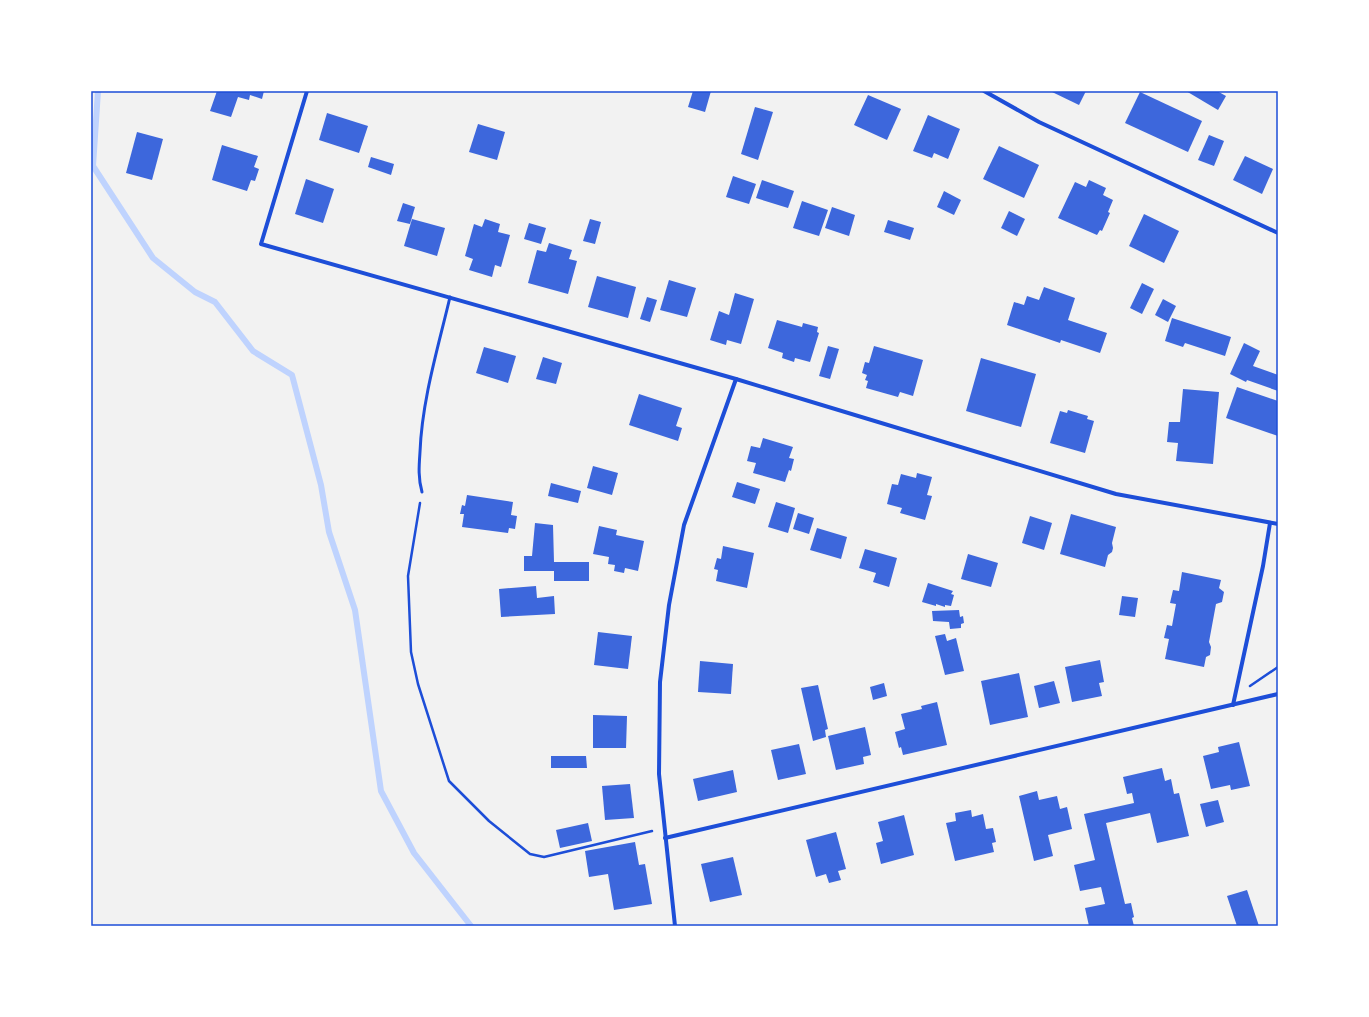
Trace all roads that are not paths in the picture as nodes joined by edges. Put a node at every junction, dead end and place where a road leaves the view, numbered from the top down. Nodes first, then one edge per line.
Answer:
1 (307, 91) edge
2 (984, 91) edge
3 (1278, 233) edge
4 (450, 297) junction
5 (736, 379) junction
6 (422, 492) road end
7 (1270, 523) junction
8 (1278, 524) edge
9 (1278, 694) edge
10 (1233, 705) junction
11 (665, 838) junction
12 (675, 926) edge

1 - 4 street
2 - 3 street
4 - 5 street
4 - 6 lane
5 - 7 street
5 - 11 street
7 - 8 street
7 - 10 street
9 - 10 street
10 - 11 street
11 - 12 street

